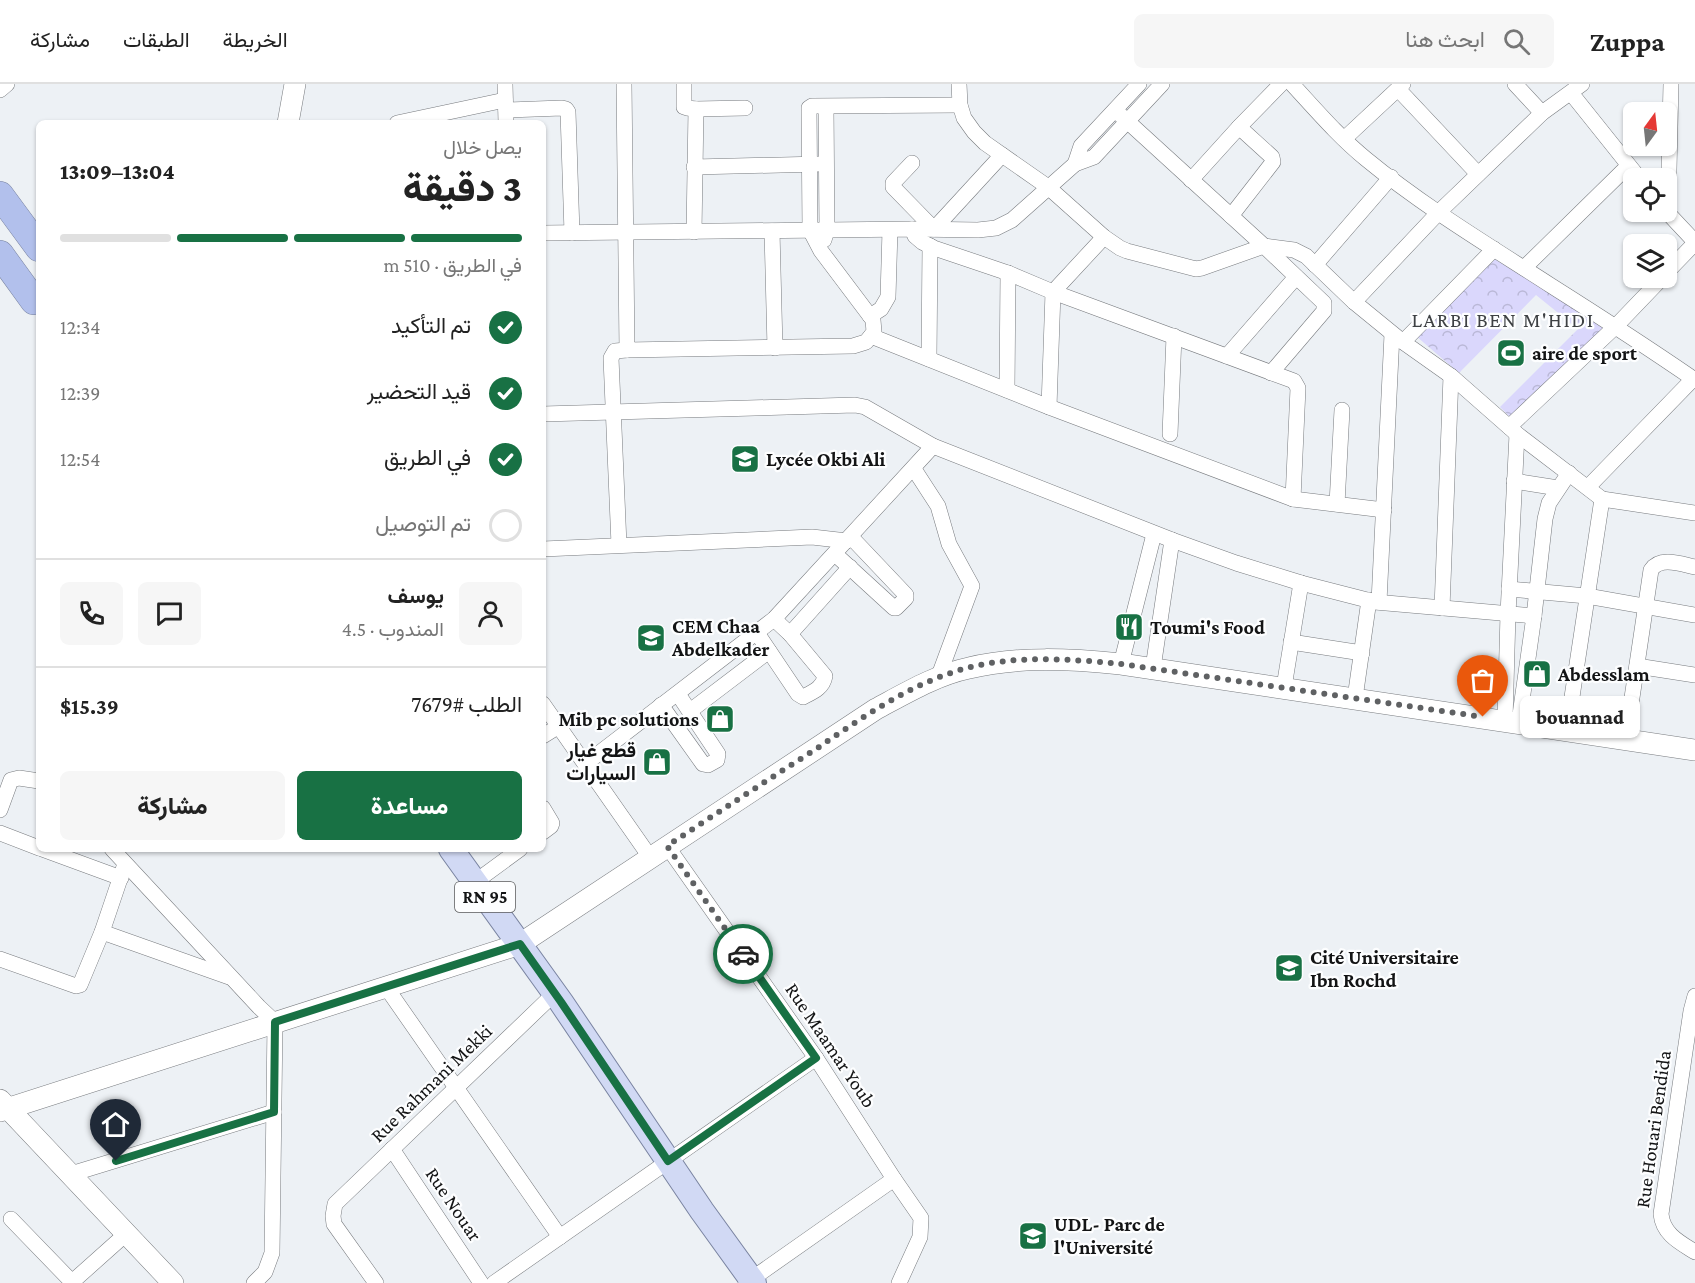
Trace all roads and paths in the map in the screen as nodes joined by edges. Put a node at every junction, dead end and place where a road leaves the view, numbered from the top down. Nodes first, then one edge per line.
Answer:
1 (7, 84) edge
2 (295, 84) edge
3 (504, 84) edge
4 (624, 84) edge
5 (684, 84) edge
6 (959, 84) edge
7 (1139, 84) edge
8 (1162, 84) edge
9 (1281, 84) edge
10 (1292, 84) edge
11 (1515, 84) edge
12 (1671, 84) edge
13 (1400, 86) edge
14 (1576, 88) edge
15 (0, 90) edge
16 (960, 105) junction
17 (826, 106) junction
18 (745, 108) dead end
19 (696, 109) junction
20 (1115, 110) junction
21 (506, 111) edge
22 (1542, 113) junction
23 (289, 120) edge
24 (424, 120) edge
25 (1127, 122) junction
26 (1239, 127) junction
27 (1344, 140) junction
28 (1002, 155) junction
29 (912, 163) dead end
30 (827, 164) junction
31 (1075, 164) junction
32 (809, 165) junction
33 (1629, 166) joint
34 (694, 167) junction
35 (1668, 168) edge
36 (1478, 174) junction
37 (1391, 177) junction
38 (1191, 180) junction
39 (1048, 187) junction
40 (0, 195) edge
41 (1438, 212) junction
42 (1231, 216) junction
43 (1676, 222) edge
44 (912, 229) junction
45 (934, 229) junction
46 (810, 230) junction
47 (827, 230) junction
48 (890, 230) junction
49 (772, 231) junction
50 (626, 232) junction
51 (694, 232) junction
52 (546, 233) edge
53 (572, 233) junction
54 (1104, 237) junction
55 (1695, 242) edge
56 (36, 244) edge
57 (930, 246) junction
58 (1263, 246) junction
59 (1494, 249) junction
60 (821, 251) junction
61 (0, 254) edge
62 (1677, 261) edge
63 (1315, 265) junction
64 (1524, 268) junction
65 (1008, 273) junction
66 (1296, 277) junction
67 (1652, 288) edge
68 (1053, 292) junction
69 (36, 295) edge
70 (1354, 302) junction
71 (870, 316) junction
72 (1616, 326) junction
73 (871, 336) junction
74 (1174, 336) junction
75 (1397, 338) junction
76 (775, 348) junction
77 (627, 350) junction
78 (1227, 356) junction
79 (928, 359) junction
80 (1271, 373) junction
81 (1451, 376) junction
82 (1694, 379) edge
83 (1007, 390) junction
84 (1048, 407) junction
85 (1342, 410) dead end
86 (614, 412) junction
87 (546, 414) edge
88 (1513, 431) junction
89 (1170, 434) dead end
90 (933, 446) junction
91 (914, 469) junction
92 (1569, 473) junction
93 (1514, 481) junction
94 (1588, 487) junction
95 (1558, 488) junction
96 (1293, 499) junction
97 (1602, 499) junction
98 (1337, 504) junction
99 (1384, 510) junction
100 (1695, 513) edge
101 (1154, 534) junction
102 (849, 539) junction
103 (1172, 540) junction
104 (619, 546) junction
105 (546, 549) edge
106 (835, 554) junction
107 (850, 567) junction
108 (1695, 567) edge
109 (1301, 583) junction
110 (1509, 589) junction
111 (1537, 592) junction
112 (1587, 596) junction
113 (1374, 601) junction
114 (1646, 606) junction
115 (1442, 608) junction
116 (1508, 615) junction
117 (1695, 615) edge
118 (1534, 616) junction
119 (774, 620) junction
120 (757, 633) junction
121 (790, 634) junction
122 (1291, 642) junction
123 (769, 651) junction
124 (1362, 653) junction
125 (1121, 664) junction
126 (1636, 666) junction
127 (1153, 668) junction
128 (1695, 675) edge
129 (939, 678) junction
130 (1284, 687) junction
131 (678, 694) junction
132 (1354, 698) junction
133 (662, 705) junction
134 (546, 708) edge
135 (690, 711) junction
136 (1512, 722) junction
137 (559, 726) junction
138 (1567, 730) junction
139 (546, 734) edge
140 (1626, 738) junction
141 (1695, 750) edge
142 (585, 764) junction
143 (36, 781) edge
144 (0, 810) edge
145 (546, 813) edge
146 (546, 830) edge
147 (0, 834) edge
148 (36, 846) edge
149 (658, 851) junction
150 (55, 852) edge
151 (114, 852) edge
152 (453, 852) edge
153 (516, 852) edge
154 (123, 871) junction
155 (475, 882) junction
156 (102, 932) junction
157 (520, 944) junction
158 (0, 959) edge
159 (231, 978) junction
160 (386, 987) junction
161 (555, 993) junction
162 (1695, 996) edge
163 (275, 1022) junction
164 (816, 1058) junction
165 (456, 1088) junction
166 (3, 1106) edge
167 (274, 1112) junction
168 (392, 1149) junction
169 (668, 1161) junction
170 (71, 1174) junction
171 (894, 1179) junction
172 (11, 1219) dead end
173 (127, 1233) junction
174 (560, 1237) junction
175 (1695, 1252) edge
176 (72, 1282) edge
177 (750, 1282) edge
178 (173, 1283) edge
179 (254, 1283) edge
180 (376, 1283) edge
181 (481, 1283) edge
182 (494, 1283) edge
183 (898, 1283) edge

1 - 15 street
2 - 23 main road
3 - 21 street
4 - 50 street
5 - 19 street
6 - 16 street
7 - 20 street
8 - 25 street
9 - 26 street
10 - 27 street
11 - 22 street
12 - 35 street
13 - 27 street
13 - 36 street
14 - 22 street
14 - 33 street
16 - 17 street
16 - 28 street
17 - 30 street
17 - 32 street
18 - 19 street
19 - 34 street
20 - 25 street
20 - 31 street
21 - 24 street
21 - 53 street
22 - 36 street
25 - 31 street
25 - 38 street
26 - 38 street
26 - 42 street
27 - 37 street
28 - 39 street
28 - 45 street
29 - 45 street
30 - 32 street
30 - 47 street
31 - 39 street
32 - 34 street
32 - 46 street
33 - 64 street
34 - 51 street
36 - 41 street
37 - 41 street
37 - 63 street
38 - 42 street
39 - 45 street
39 - 54 street
40 - 56 highway
41 - 59 street
41 - 70 street
42 - 58 street
43 - 55 street
44 - 45 street
44 - 48 street
44 - 57 street
46 - 47 street
46 - 49 street
46 - 60 street
47 - 48 street
47 - 60 street
48 - 71 street
49 - 51 street
49 - 76 street
50 - 51 street
50 - 53 street
50 - 77 street
52 - 53 street
54 - 58 street
54 - 68 street
55 - 62 street
57 - 65 street
57 - 79 street
58 - 63 street
58 - 66 street
59 - 64 street
59 - 75 street
60 - 71 street
61 - 69 highway
63 - 70 street
64 - 72 street
65 - 68 street
65 - 83 street
66 - 78 street
66 - 80 street
67 - 72 street
68 - 74 street
68 - 84 street
70 - 75 street
71 - 73 street
72 - 82 street
72 - 88 street
73 - 76 street
73 - 79 street
74 - 78 street
74 - 89 street
75 - 81 street
75 - 99 street
76 - 77 street
77 - 86 street
78 - 80 street
79 - 83 street
80 - 96 street
81 - 88 street
81 - 115 street
82 - 94 street
83 - 84 street
84 - 96 street
85 - 98 street
86 - 87 street
86 - 90 street
86 - 104 street
88 - 92 street
88 - 93 street
90 - 91 street
90 - 101 street
91 - 102 street
91 - 129 street
92 - 94 street
92 - 95 street
93 - 95 street
93 - 110 street
94 - 97 street
95 - 111 street
96 - 98 street
97 - 100 street
97 - 112 street
98 - 99 street
99 - 113 street
101 - 103 street
101 - 125 street
102 - 104 street
102 - 106 street
102 - 107 street
103 - 109 street
103 - 127 street
104 - 105 street
106 - 107 street
106 - 119 street
107 - 121 street
108 - 114 street
109 - 113 street
109 - 122 street
110 - 111 street
110 - 116 street
111 - 112 street
111 - 118 street
112 - 114 street
112 - 138 street
113 - 115 street
113 - 124 street
114 - 117 street
114 - 126 street
115 - 116 street
116 - 118 street
116 - 136 street
118 - 136 street
119 - 120 street
119 - 121 street
120 - 123 street
120 - 131 street
121 - 123 street
122 - 124 street
122 - 130 street
123 - 135 street
124 - 132 street
125 - 127 main road
125 - 129 main road
126 - 128 street
126 - 140 street
127 - 130 main road
129 - 149 main road
130 - 132 main road
131 - 133 street
131 - 135 street
132 - 136 main road
133 - 135 street
133 - 142 street
134 - 137 street, Rue Maamar Youb
136 - 138 main road
137 - 139 street
137 - 142 street, Rue Maamar Youb
138 - 140 main road
140 - 141 main road
142 - 149 street, Rue Maamar Youb
143 - 144 street
145 - 146 street
147 - 148 street
149 - 157 main road
149 - 164 street, Rue Maamar Youb
150 - 154 street
151 - 154 street
152 - 155 main road, RN 95
153 - 155 street
154 - 156 street
154 - 159 street
155 - 157 main road, RN 95
156 - 158 street
156 - 159 street
157 - 160 main road
157 - 161 main road
159 - 163 street
160 - 163 main road
160 - 165 street
161 - 165 street, Rue Rahmani Mekki
161 - 169 main road
162 - 175 street, Rue Houari Bendida
163 - 166 main road
163 - 167 street
164 - 169 street
164 - 171 street, Rue Maamar Youb
165 - 168 street, Rue Rahmani Mekki
165 - 174 street
166 - 170 main road
167 - 170 street
167 - 179 street
168 - 180 street, Rue Rahmani Mekki
168 - 181 street, Rue Nouar
169 - 174 street
169 - 177 main road
170 - 173 main road
171 - 177 street
171 - 183 street, Rue Maamar Youb
172 - 176 street
173 - 176 street
173 - 178 main road
174 - 182 street

